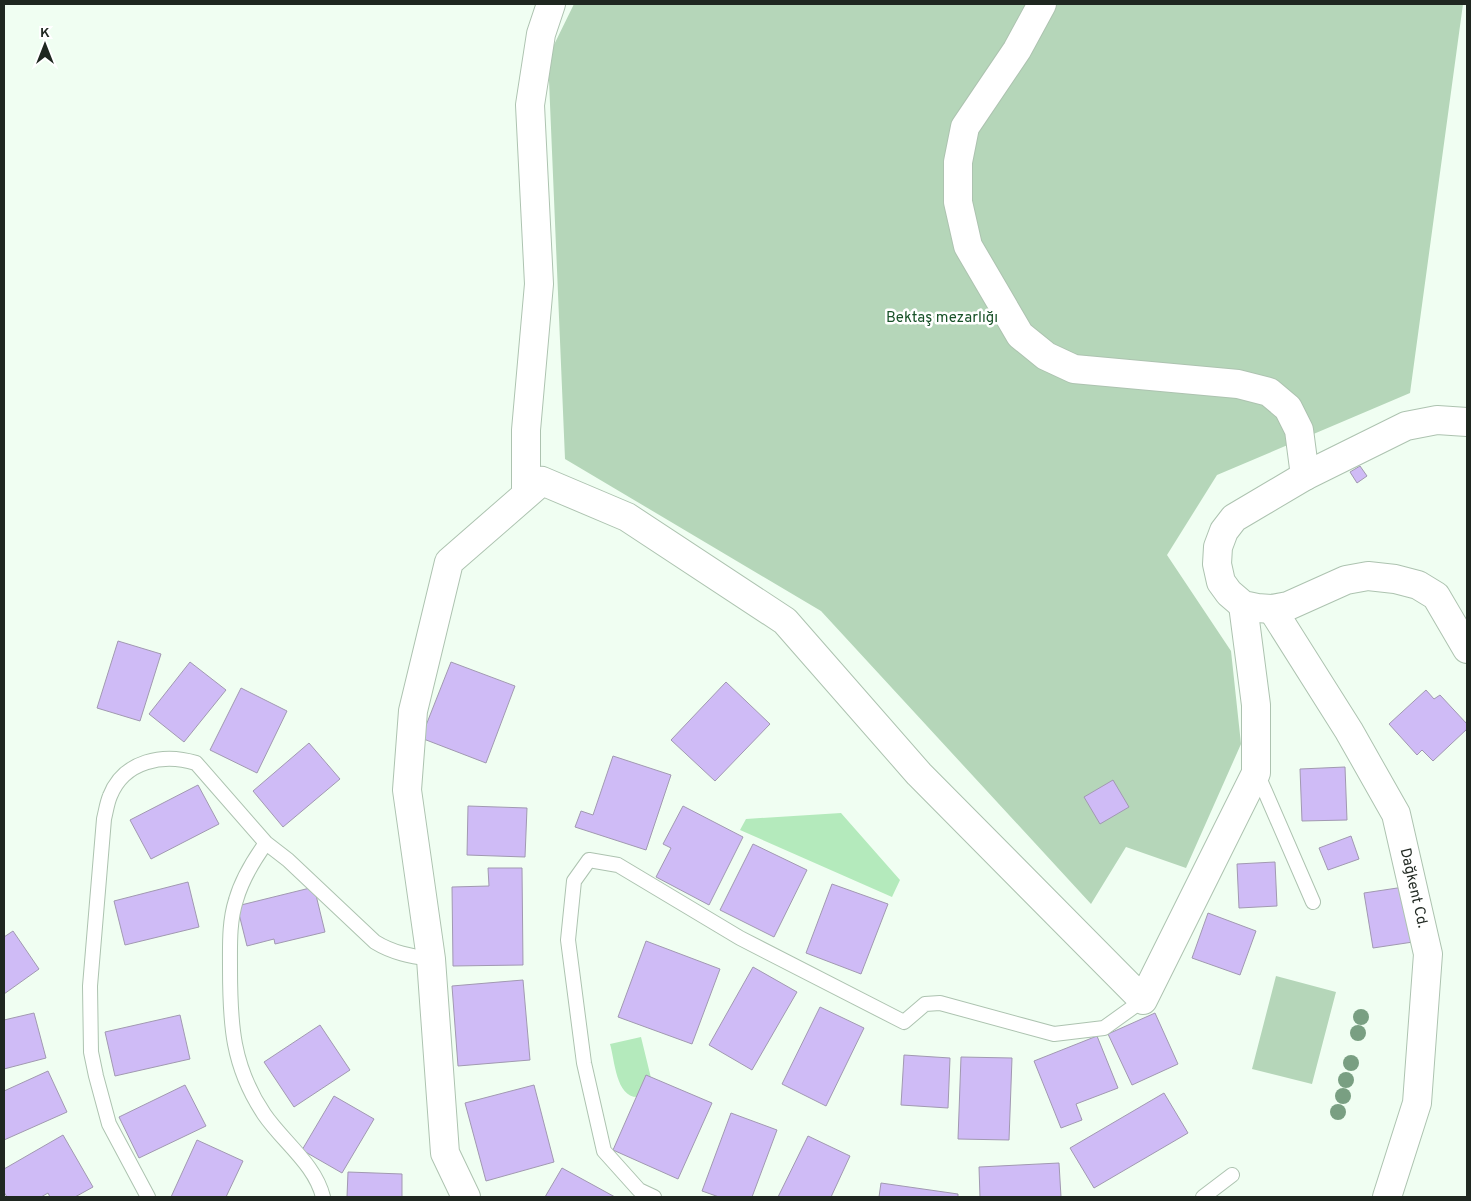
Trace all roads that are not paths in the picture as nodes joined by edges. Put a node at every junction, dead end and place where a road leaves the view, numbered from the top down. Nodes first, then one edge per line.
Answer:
1 (551, 4) edge
2 (1042, 4) edge
3 (1467, 422) edge
4 (1304, 476) junction
5 (526, 494) junction
6 (1243, 605) junction
7 (1272, 609) junction
8 (1467, 649) edge
9 (1256, 773) junction
10 (266, 843) junction
11 (1313, 902) dead end
12 (431, 959) junction
13 (1143, 1000) junction
14 (1232, 1175) dead end
15 (148, 1197) edge
16 (323, 1197) edge
17 (466, 1197) edge
18 (654, 1197) edge
19 (1204, 1197) edge
20 (1387, 1197) edge

1 - 5 street
2 - 4 street
3 - 4 street
4 - 6 street
5 - 12 street
5 - 13 street
6 - 7 street
6 - 9 street
7 - 8 street
7 - 20 street, Dağkent Cd.
9 - 11 lane
9 - 13 street
10 - 12 lane
10 - 15 lane
10 - 16 lane
12 - 17 street
13 - 18 lane
14 - 19 lane

